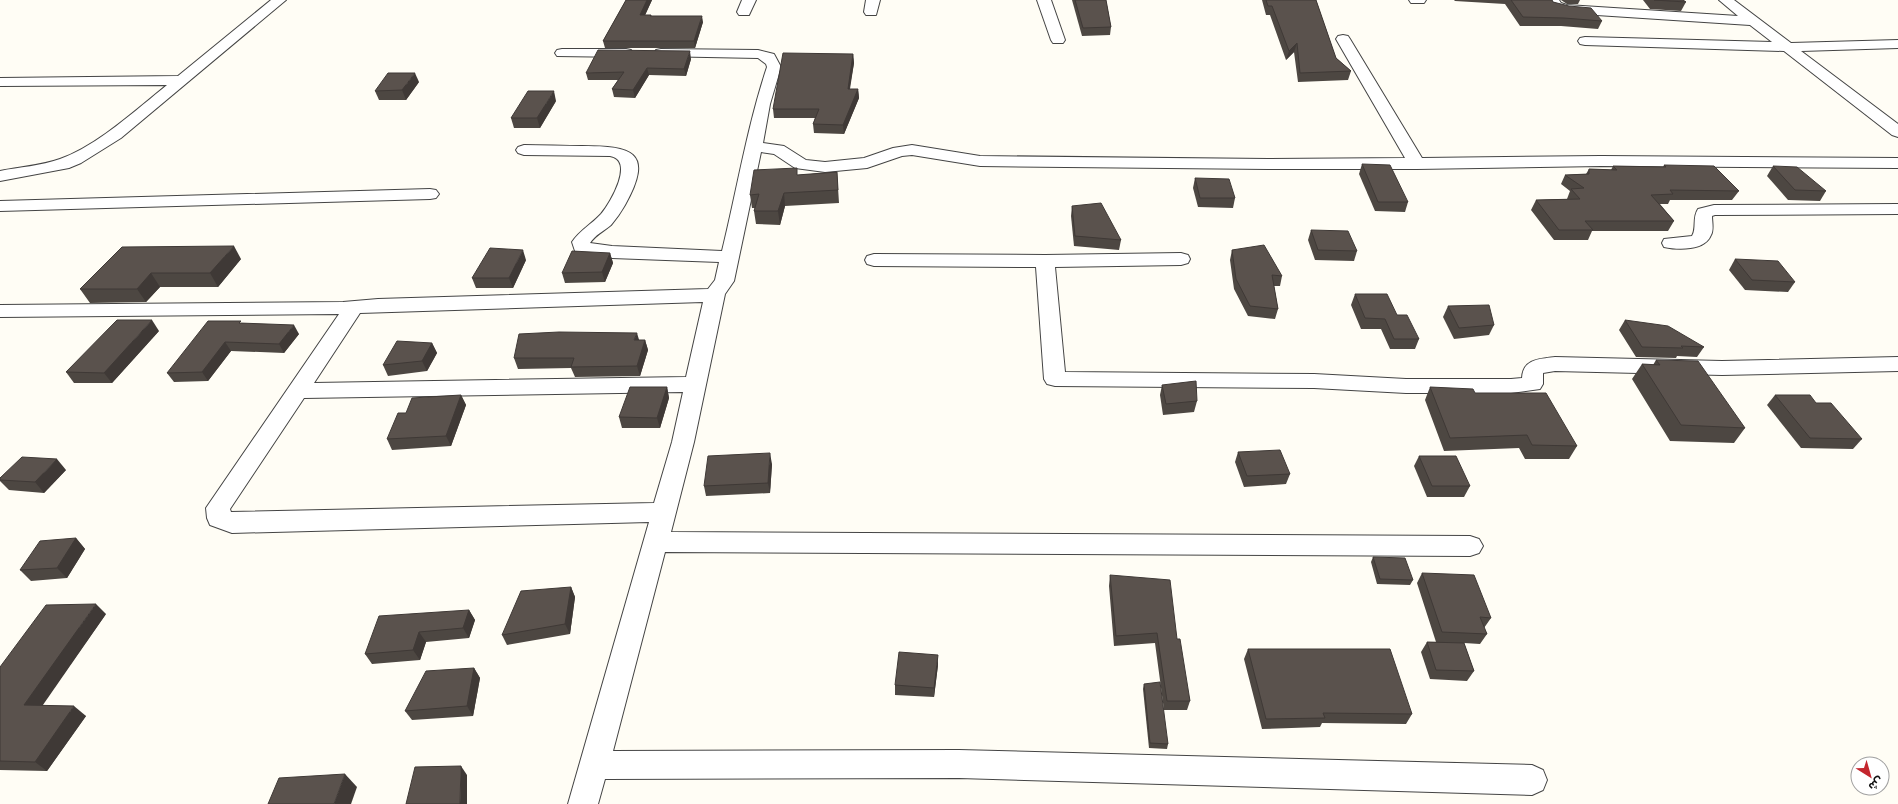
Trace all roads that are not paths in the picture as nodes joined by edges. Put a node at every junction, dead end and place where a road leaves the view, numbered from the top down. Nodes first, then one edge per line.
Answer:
1 (279, 0) edge
2 (749, 0) edge
3 (1044, 0) edge
4 (1416, 0) edge
5 (1420, 0) edge
6 (1552, 0) edge
7 (1726, 0) edge
8 (744, 12) dead end
9 (1753, 21) junction
10 (1343, 39) dead end
11 (1058, 40) dead end
12 (1584, 41) dead end
13 (1898, 44) edge
14 (1788, 47) junction
15 (562, 53) dead end
16 (181, 80) junction
17 (0, 82) edge
18 (1875, 115) junction
19 (1898, 115) edge
20 (1898, 132) edge
21 (754, 147) junction
22 (524, 150) dead end
23 (1898, 162) edge
24 (1417, 164) junction
25 (0, 176) edge
26 (430, 194) dead end
27 (0, 206) edge
28 (1898, 209) edge
29 (1671, 243) dead end
30 (730, 257) junction
31 (1181, 259) dead end
32 (874, 260) dead end
33 (1045, 261) junction
34 (715, 293) junction
35 (354, 307) junction
36 (0, 311) edge
37 (1898, 364) edge
38 (696, 384) junction
39 (297, 391) junction
40 (663, 512) junction
41 (655, 542) junction
42 (1470, 546) dead end
43 (594, 765) junction
44 (1532, 780) dead end
45 (583, 804) edge

1 - 16 street
2 - 8 street
3 - 11 street
4 - 5 street
6 - 9 street
7 - 9 street
9 - 14 street
10 - 24 street
12 - 14 street
13 - 14 street
14 - 18 street
15 - 21 street
16 - 17 street
16 - 25 street
18 - 19 street
18 - 20 street
21 - 24 street
21 - 30 street
22 - 30 street
23 - 24 street
26 - 27 street
28 - 29 street
30 - 34 street
31 - 33 street
32 - 33 street
33 - 37 street
34 - 35 street
34 - 38 street
35 - 36 street
35 - 39 street
38 - 39 street
38 - 40 street
39 - 40 street
40 - 41 street
41 - 42 street
41 - 43 street
43 - 44 street
43 - 45 street

